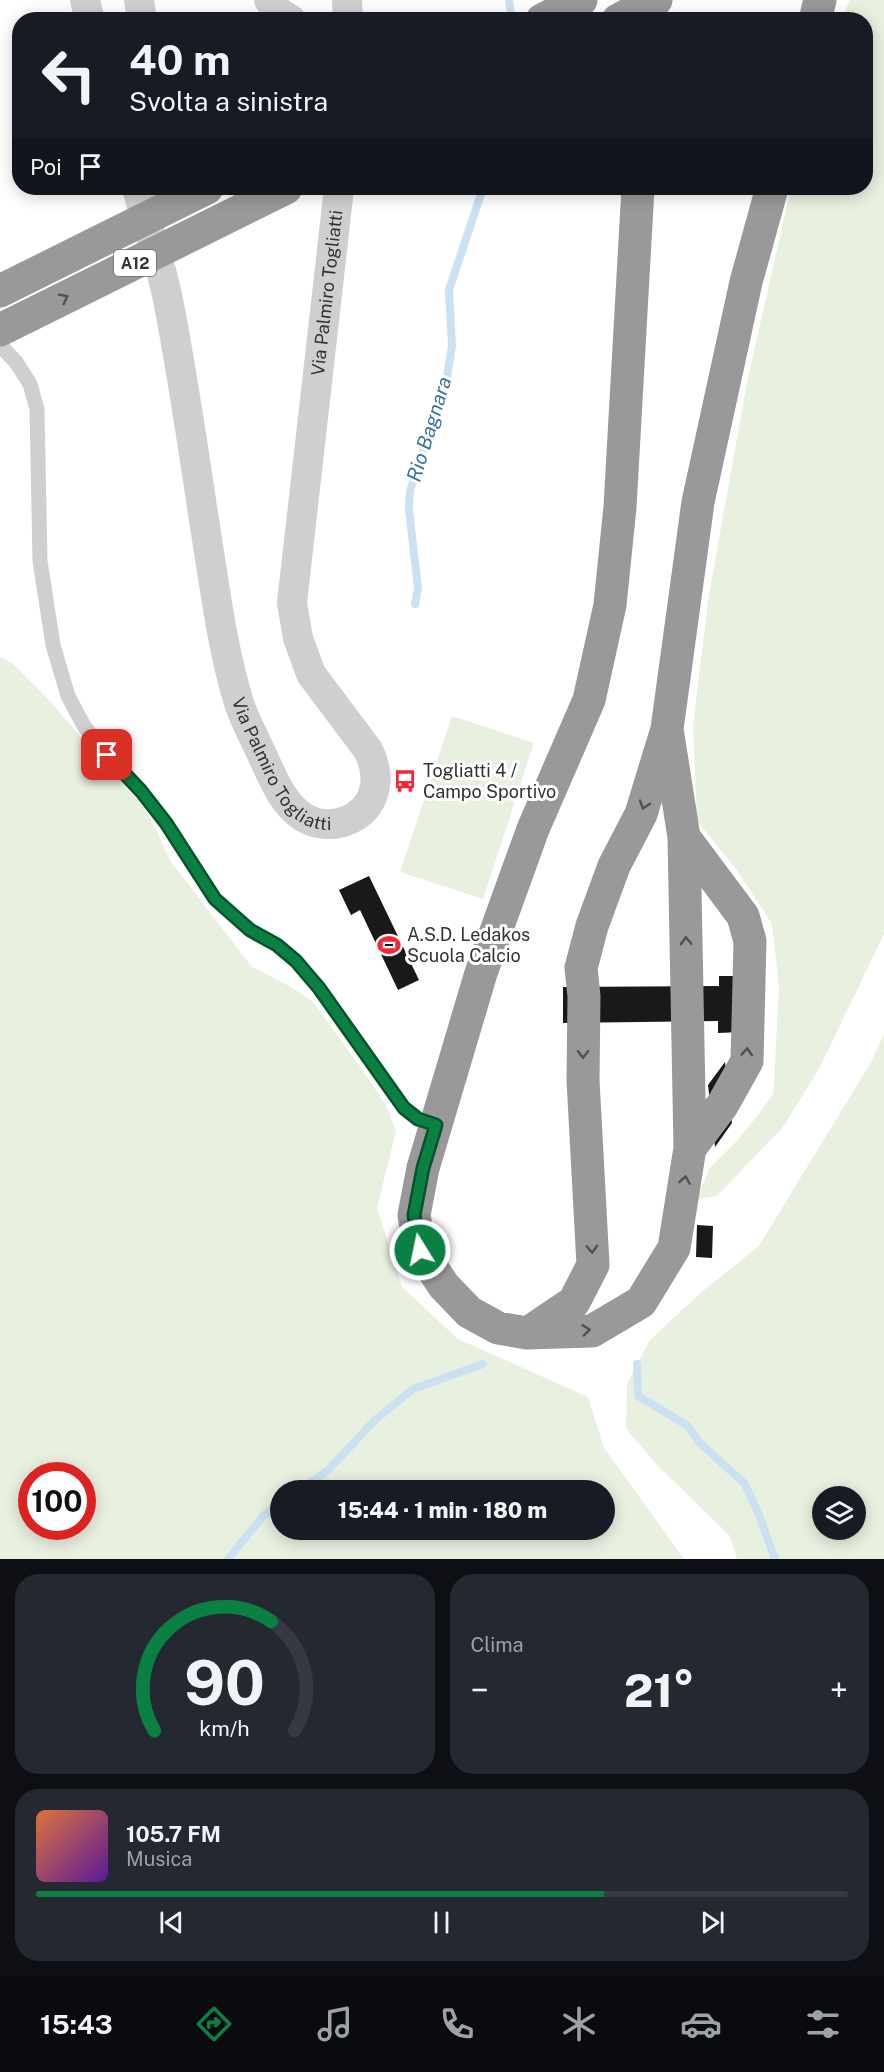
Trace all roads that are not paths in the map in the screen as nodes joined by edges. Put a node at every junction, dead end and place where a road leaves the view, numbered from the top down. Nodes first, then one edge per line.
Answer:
1 (269, 0) edge
2 (581, 0) edge
3 (657, 0) edge
4 (279, 12) edge
5 (558, 12) edge
6 (634, 12) edge
7 (138, 195) edge
8 (165, 195) edge
9 (193, 195) edge
10 (272, 195) edge
11 (338, 195) edge
12 (638, 195) edge
13 (770, 195) edge
14 (0, 291) edge
15 (169, 303) junction
16 (4, 333) edge
17 (667, 729) junction
18 (684, 837) junction
19 (436, 1125) junction
20 (690, 1148) junction
21 (527, 1333) junction

1 - 4 street
2 - 5 highway
3 - 6 highway
7 - 15 street
8 - 15 street
9 - 14 highway, A12
16 -> 10 highway, A12
11 - 15 street, Via Palmiro Togliatti
12 - 19 highway
13 - 17 highway
16 - 19 lane
17 - 18 highway
17 -> 21 highway
20 -> 18 highway
20 -> 18 highway
19 - 21 highway
21 -> 20 highway

